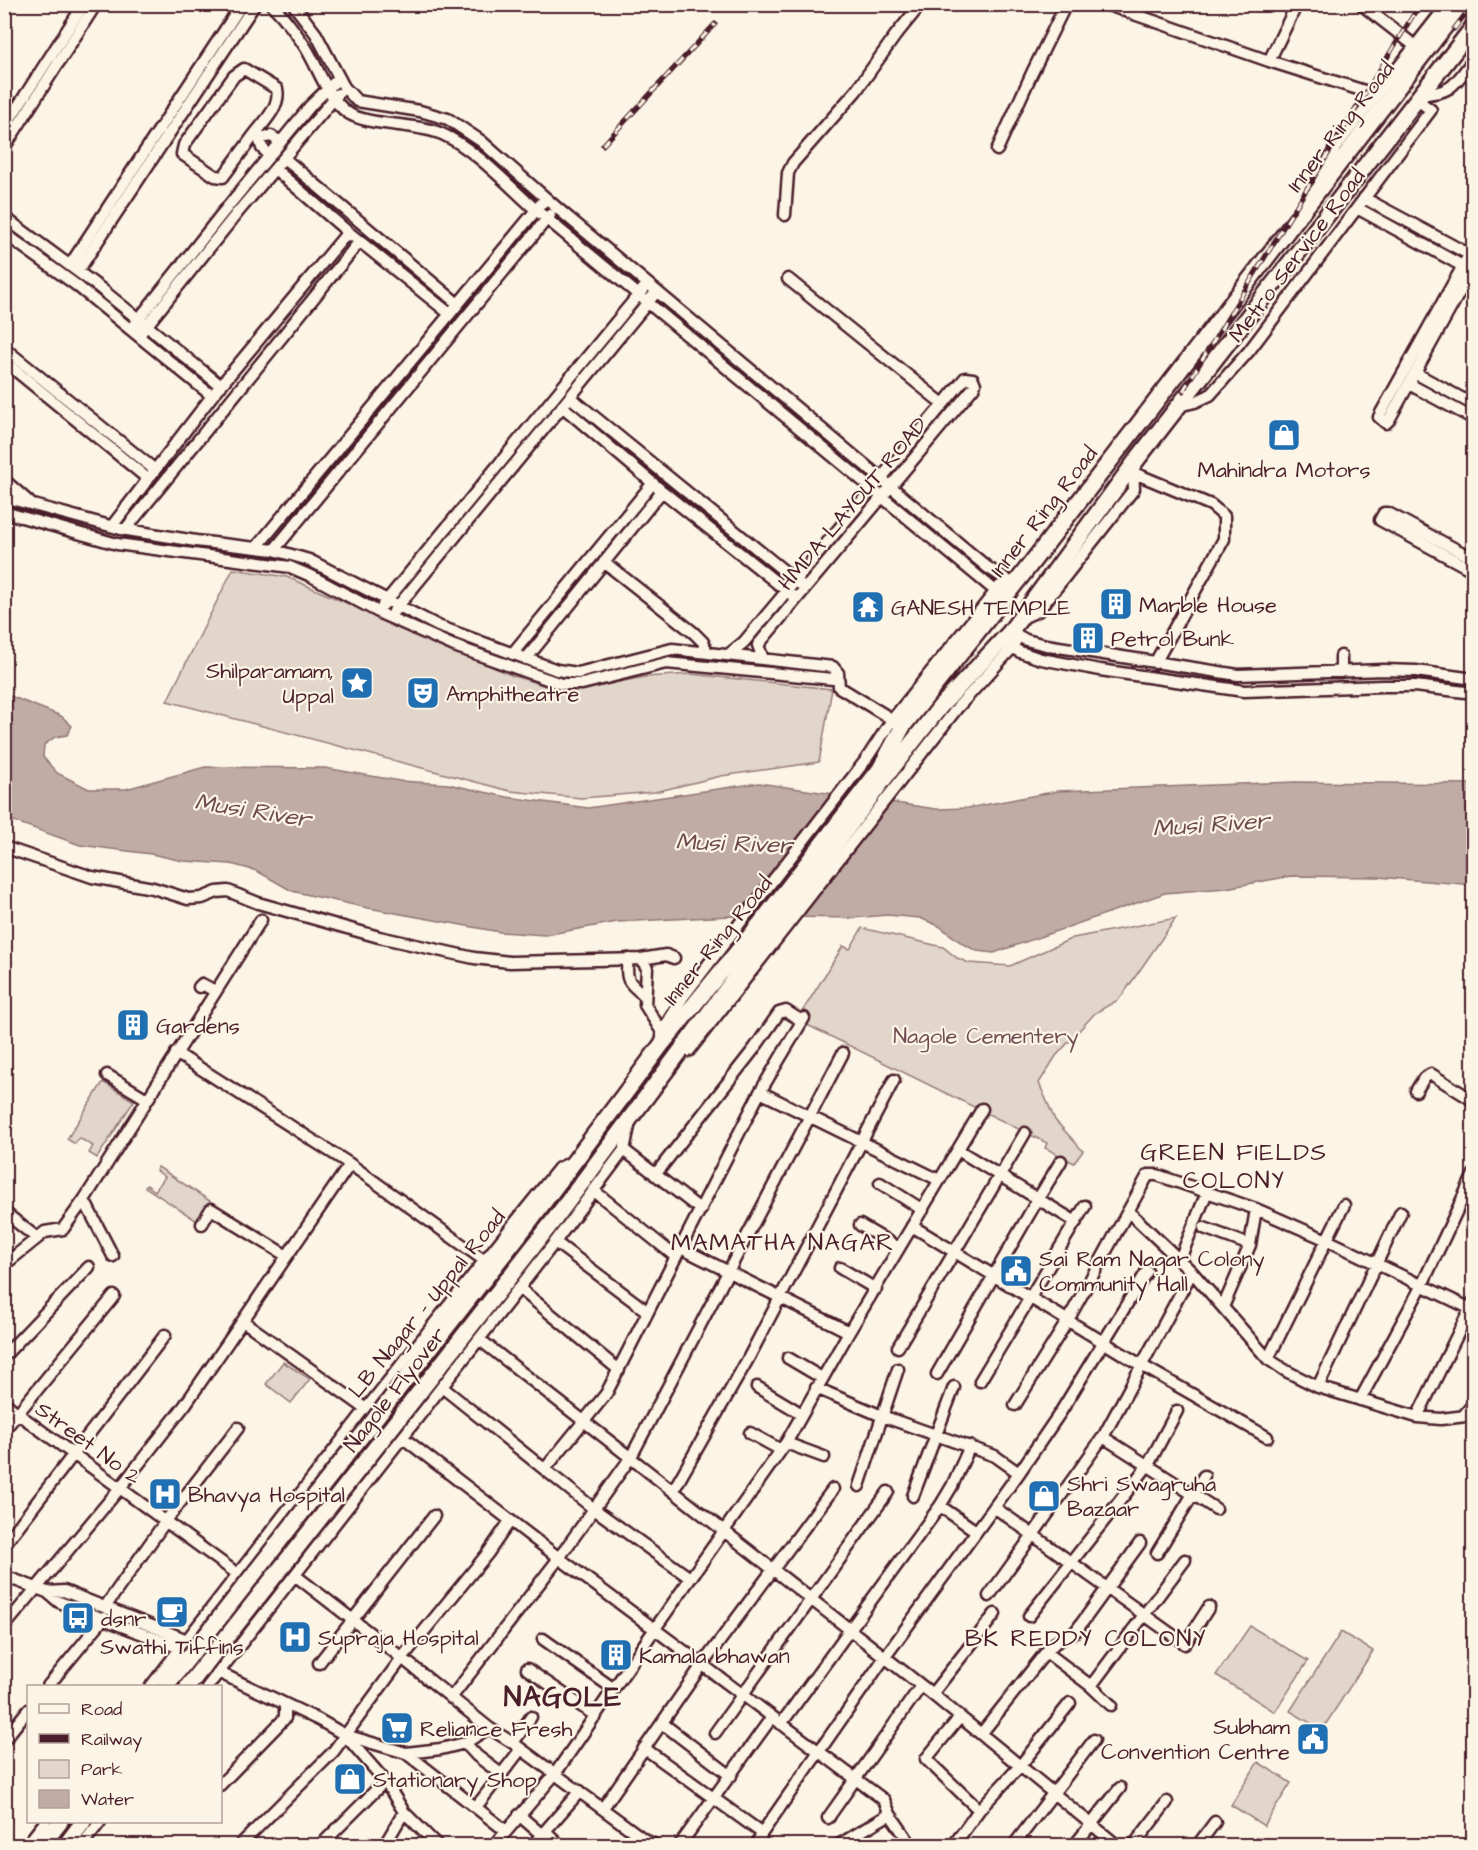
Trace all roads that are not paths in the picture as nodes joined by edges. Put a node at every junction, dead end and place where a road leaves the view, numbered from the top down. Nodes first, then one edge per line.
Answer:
1 (84, 4) edge
2 (96, 4) edge
3 (242, 4) edge
4 (255, 4) edge
5 (271, 4) edge
6 (293, 4) edge
7 (921, 4) edge
8 (1066, 4) edge
9 (1106, 4) edge
10 (1297, 4) edge
11 (1361, 4) edge
12 (1448, 4) edge
13 (1462, 4) edge
14 (1473, 26) edge
15 (1415, 46) junction
16 (1473, 59) edge
17 (1269, 61) junction
18 (342, 82) junction
19 (331, 94) junction
20 (1377, 95) junction
21 (1419, 97) junction
22 (4, 128) edge
23 (256, 137) junction
24 (281, 142) junction
25 (4, 148) edge
26 (997, 150) dead end
27 (270, 155) junction
28 (285, 159) junction
29 (275, 169) junction
30 (546, 198) junction
31 (1313, 198) junction
32 (1364, 198) junction
33 (557, 208) junction
34 (1357, 208) junction
35 (535, 209) junction
36 (785, 214) dead end
37 (4, 217) edge
38 (547, 218) junction
39 (1293, 224) junction
40 (348, 232) junction
41 (4, 233) edge
42 (1310, 237) junction
43 (360, 242) junction
44 (1279, 243) junction
45 (1295, 256) junction
46 (1471, 256) edge
47 (74, 268) junction
48 (1470, 269) edge
49 (788, 279) dead end
50 (647, 283) junction
51 (656, 291) junction
52 (639, 293) junction
53 (648, 302) junction
54 (459, 303) junction
55 (450, 314) junction
56 (138, 327) junction
57 (4, 348) edge
58 (4, 361) edge
59 (1415, 374) junction
60 (1409, 384) junction
61 (221, 386) junction
62 (212, 396) junction
63 (570, 397) junction
64 (943, 404) junction
65 (1473, 405) edge
66 (562, 406) junction
67 (1178, 406) junction
68 (953, 411) junction
69 (1473, 419) edge
70 (193, 422) junction
71 (179, 440) junction
72 (194, 446) junction
73 (180, 464) junction
74 (1134, 469) junction
75 (171, 474) junction
76 (151, 475) junction
77 (881, 478) junction
78 (4, 480) edge
79 (653, 483) junction
80 (678, 486) junction
81 (891, 486) junction
82 (872, 489) junction
83 (666, 494) junction
84 (7, 496) edge
85 (882, 497) junction
86 (29, 502) junction
87 (4, 512) edge
88 (112, 526) junction
89 (125, 530) junction
90 (256, 548) junction
91 (274, 550) junction
92 (1473, 559) edge
93 (604, 562) junction
94 (1473, 571) edge
95 (795, 580) junction
96 (1010, 582) junction
97 (806, 589) junction
98 (787, 590) junction
99 (1000, 595) junction
100 (797, 599) junction
101 (386, 601) junction
102 (398, 605) junction
103 (377, 612) junction
104 (388, 618) junction
105 (539, 621) junction
106 (548, 631) junction
107 (1012, 635) junction
108 (654, 652) junction
109 (707, 652) junction
110 (512, 654) junction
111 (728, 655) junction
112 (1341, 656) dead end
113 (526, 659) junction
114 (763, 659) junction
115 (666, 663) junction
116 (1155, 663) junction
117 (1341, 672) junction
118 (838, 673) junction
119 (1473, 679) edge
120 (1473, 693) edge
121 (898, 723) junction
122 (840, 807) junction
123 (4, 847) edge
124 (261, 920) dead end
125 (766, 927) junction
126 (674, 958) dead end
127 (628, 959) junction
128 (641, 959) junction
129 (199, 987) dead end
130 (215, 991) junction
131 (644, 995) junction
132 (662, 1038) junction
133 (176, 1053) junction
134 (843, 1053) dead end
135 (107, 1075) dead end
136 (894, 1080) dead end
137 (1416, 1091) dead end
138 (760, 1092) junction
139 (646, 1095) junction
140 (147, 1100) junction
141 (1473, 1101) edge
142 (982, 1109) dead end
143 (632, 1115) junction
144 (810, 1116) junction
145 (1024, 1133) dead end
146 (862, 1142) junction
147 (624, 1150) junction
148 (958, 1150) junction
149 (575, 1161) junction
150 (1061, 1161) dead end
151 (350, 1164) junction
152 (1473, 1174) edge
153 (655, 1175) junction
154 (1001, 1176) junction
155 (939, 1180) junction
156 (880, 1184) dead end
157 (593, 1190) junction
158 (1207, 1192) junction
159 (1038, 1199) junction
160 (84, 1200) junction
161 (1344, 1205) dead end
162 (1085, 1206) dead end
163 (1256, 1209) junction
164 (701, 1210) junction
165 (923, 1210) junction
166 (4, 1212) edge
167 (1129, 1212) junction
168 (1401, 1212) dead end
169 (1076, 1222) junction
170 (202, 1224) dead end
171 (860, 1225) dead end
172 (912, 1226) junction
173 (1204, 1228) dead end
174 (37, 1238) junction
175 (1327, 1240) junction
176 (555, 1242) junction
177 (1250, 1245) junction
178 (899, 1248) junction
179 (955, 1251) junction
180 (679, 1252) junction
181 (287, 1256) junction
182 (113, 1257) dead end
183 (1180, 1259) junction
184 (485, 1261) junction
185 (1375, 1263) junction
186 (4, 1265) edge
187 (89, 1267) dead end
188 (840, 1268) dead end
189 (729, 1271) junction
190 (1147, 1271) dead end
191 (1192, 1272) junction
192 (993, 1275) junction
193 (1422, 1286) junction
194 (519, 1288) junction
195 (876, 1289) junction
196 (114, 1296) dead end
197 (780, 1297) junction
198 (1030, 1297) junction
199 (1471, 1304) edge
200 (1223, 1308) junction
201 (648, 1312) junction
202 (1068, 1320) junction
203 (243, 1321) junction
204 (849, 1332) junction
205 (165, 1335) dead end
206 (479, 1339) junction
207 (1104, 1342) junction
208 (898, 1347) dead end
209 (4, 1356) edge
210 (788, 1358) dead end
211 (1268, 1359) junction
212 (1142, 1365) junction
213 (898, 1369) dead end
214 (619, 1370) junction
215 (937, 1374) dead end
216 (980, 1381) dead end
217 (819, 1383) junction
218 (442, 1387) junction
219 (757, 1387) dead end
220 (954, 1387) dead end
221 (1318, 1387) junction
222 (1359, 1400) junction
223 (4, 1402) edge
224 (1473, 1402) edge
225 (1015, 1405) dead end
226 (366, 1408) junction
227 (1177, 1411) dead end
228 (17, 1413) junction
229 (802, 1414) junction
230 (1469, 1415) edge
231 (882, 1416) junction
232 (1417, 1417) junction
233 (586, 1421) junction
234 (238, 1428) dead end
235 (4, 1430) edge
236 (750, 1433) dead end
237 (935, 1434) junction
238 (402, 1437) junction
239 (1103, 1437) junction
240 (1267, 1437) dead end
241 (970, 1446) junction
242 (783, 1447) junction
243 (74, 1455) junction
244 (631, 1457) junction
245 (824, 1457) dead end
246 (328, 1459) junction
247 (1148, 1465) junction
248 (545, 1469) junction
249 (1019, 1473) junction
250 (1204, 1476) dead end
251 (365, 1485) junction
252 (859, 1486) dead end
253 (120, 1488) junction
254 (834, 1489) dead end
255 (673, 1491) junction
256 (888, 1492) dead end
257 (1193, 1495) junction
258 (913, 1496) dead end
259 (940, 1506) junction
260 (994, 1507) junction
261 (594, 1509) junction
262 (1216, 1509) dead end
263 (434, 1516) dead end
264 (510, 1521) junction
265 (165, 1522) junction
266 (976, 1531) junction
267 (724, 1532) junction
268 (1034, 1535) junction
269 (1140, 1542) dead end
270 (4, 1545) edge
271 (1157, 1553) dead end
272 (559, 1558) junction
273 (1185, 1560) dead end
274 (1071, 1562) junction
275 (773, 1571) junction
276 (239, 1575) junction
277 (4, 1576) edge
278 (296, 1576) junction
279 (690, 1578) junction
280 (1108, 1588) junction
281 (43, 1590) junction
282 (989, 1596) dead end
283 (811, 1601) junction
284 (105, 1607) junction
285 (1209, 1607) dead end
286 (995, 1614) dead end
287 (1029, 1616) dead end
288 (1145, 1616) junction
289 (104, 1618) junction
290 (353, 1620) junction
291 (4, 1627) edge
292 (654, 1630) junction
293 (849, 1630) junction
294 (543, 1639) dead end
295 (181, 1646) junction
296 (1046, 1652) junction
297 (885, 1657) junction
298 (402, 1658) junction
299 (319, 1663) dead end
300 (702, 1665) junction
301 (527, 1669) dead end
302 (220, 1673) junction
303 (49, 1685) edge
304 (152, 1685) edge
305 (167, 1685) edge
306 (189, 1685) edge
307 (209, 1685) edge
308 (921, 1686) junction
309 (1091, 1686) junction
310 (614, 1689) junction
311 (932, 1694) junction
312 (742, 1696) junction
313 (451, 1698) junction
314 (1070, 1703) dead end
315 (285, 1705) junction
316 (1111, 1705) dead end
317 (27, 1711) edge
318 (596, 1716) junction
319 (531, 1717) dead end
320 (960, 1717) junction
321 (777, 1720) junction
322 (662, 1723) junction
323 (489, 1728) junction
324 (7, 1733) edge
325 (716, 1733) dead end
326 (981, 1734) junction
327 (345, 1735) junction
328 (1094, 1740) dead end
329 (465, 1743) junction
330 (517, 1746) junction
331 (644, 1748) junction
332 (819, 1752) junction
333 (406, 1753) junction
334 (1020, 1766) junction
335 (501, 1774) junction
336 (555, 1774) junction
337 (731, 1776) junction
338 (855, 1778) junction
339 (385, 1781) junction
340 (222, 1783) edge
341 (1120, 1788) dead end
342 (580, 1791) junction
343 (1054, 1794) junction
344 (714, 1797) junction
345 (1167, 1802) dead end
346 (476, 1807) junction
347 (603, 1808) junction
348 (980, 1810) junction
349 (404, 1812) junction
350 (890, 1814) junction
351 (519, 1815) junction
352 (828, 1818) dead end
353 (1215, 1822) dead end
354 (43, 1823) edge
355 (58, 1823) edge
356 (82, 1823) edge
357 (98, 1823) edge
358 (1091, 1824) junction
359 (506, 1831) junction
360 (544, 1833) junction
361 (762, 1833) junction
362 (26, 1845) edge
363 (41, 1845) edge
364 (65, 1845) edge
365 (81, 1845) edge
366 (239, 1845) edge
367 (320, 1845) edge
368 (384, 1845) edge
369 (438, 1845) edge
370 (494, 1845) edge
371 (532, 1845) edge
372 (561, 1845) edge
373 (657, 1845) edge
374 (679, 1845) edge
375 (756, 1845) edge
376 (837, 1845) edge
377 (912, 1845) edge
378 (953, 1845) edge
379 (1013, 1845) edge
380 (1074, 1845) edge
381 (1118, 1845) edge
382 (1133, 1845) edge
383 (1197, 1845) edge

1 - 22 street
2 - 25 street
3 - 47 street
4 - 47 street
5 - 19 street
6 - 18 street
7 - 36 street
8 - 26 street
9 - 17 street
10 - 17 street
11 - 15 street
12 - 15 street
13 - 31 highway, Inner Ring Road
14 - 21 highway, Inner Ring Road
15 - 20 street
16 - 21 street
17 - 20 street
18 - 19 street
18 - 30 street
19 - 24 street
19 - 28 street
19 - 35 street
20 - 31 street
21 - 32 street, Metro Service Road
21 - 42 highway, Inner Ring Road
23 - 23 street
23 - 24 street
23 - 27 street
24 - 27 street
27 - 56 street
28 - 29 street
28 - 54 street
29 - 40 street
29 - 56 street
30 - 33 street
30 - 35 street
31 - 39 highway, Inner Ring Road
32 - 34 street, Metro Service Road
32 - 46 street
33 - 38 street
33 - 50 street
34 - 48 street
34 - 67 street, Metro Service Road
35 - 38 street
35 - 54 street
37 - 47 street
38 - 52 street
38 - 91 street
39 - 42 highway
39 - 44 highway, Inner Ring Road
40 - 43 street
40 - 61 street
41 - 56 street
42 - 45 highway, Inner Ring Road
43 - 55 street
43 - 72 street
44 - 45 highway
44 - 96 highway, Inner Ring Road
45 - 67 highway, Inner Ring Road
46 - 48 street
47 - 56 street
48 - 59 street
48 - 60 street
49 - 64 street
50 - 51 street
50 - 52 street
51 - 53 street
51 - 77 street
52 - 53 street
52 - 101 street
53 - 63 street
53 - 82 street
54 - 55 street
55 - 90 street
56 - 61 street
56 - 62 street
57 - 76 street
58 - 76 street
59 - 60 street
59 - 65 street
60 - 69 street
61 - 62 street
62 - 70 street
63 - 66 street
63 - 80 street
64 - 68 street
64 - 68 street, HMDA LAYOUT ROAD
64 - 77 street
66 - 79 street
66 - 102 street
67 - 74 highway, Inner Ring Road
68 - 81 street, HMDA LAYOUT ROAD
70 - 71 street
70 - 72 street
71 - 73 street
71 - 76 street
72 - 73 street
73 - 75 street
74 - 107 highway, Inner Ring Road
74 - 116 street
75 - 76 street
75 - 89 street
76 - 88 street
77 - 81 street
77 - 82 street
78 - 86 street
79 - 83 street
79 - 105 street
80 - 83 street
80 - 95 street
81 - 85 street, HMDA LAYOUT ROAD
81 - 96 street
82 - 85 street
82 - 95 street
83 - 93 street
83 - 98 street
84 - 86 street
85 - 97 street, HMDA LAYOUT ROAD
85 - 99 street
86 - 88 street
87 - 103 street
88 - 89 street
89 - 90 street
90 - 91 street
91 - 101 street
92 - 94 street
93 - 106 street
93 - 109 street
95 - 97 street
95 - 98 street
96 - 99 highway, Inner Ring Road
97 - 100 street, HMDA LAYOUT ROAD
98 - 100 street
98 - 111 street
99 - 121 highway, Inner Ring Road
100 - 114 street, HMDA LAYOUT ROAD
101 - 102 street
101 - 103 street
102 - 104 street
102 - 110 street
103 - 104 street
104 - 115 street
105 - 106 street
105 - 110 street
106 - 113 street
107 - 116 street
107 - 120 street
107 - 125 highway, Inner Ring Road
107 - 139 street
108 - 109 street
108 - 113 street
108 - 115 street
109 - 111 street
110 - 113 street
111 - 114 street
112 - 117 street
114 - 118 street
115 - 118 street
116 - 117 street
117 - 119 street
118 - 121 street
121 - 122 highway, Inner Ring Road
122 - 125 highway, Inner Ring Road
122 - 132 street
123 - 127 street
124 - 130 street
125 - 132 highway, Inner Ring Road
125 - 139 highway, Inner Ring Road
126 - 128 street
127 - 128 street
127 - 131 street
128 - 131 street
129 - 130 street
130 - 133 street
131 - 132 street
132 - 149 highway, Inner Ring Road
133 - 140 street
133 - 151 street
134 - 144 street
135 - 140 street
136 - 146 street
137 - 141 street
138 - 144 street
138 - 153 street
138 - 164 street
139 - 143 highway, Inner Ring Road
140 - 160 street
142 - 148 street
143 - 147 street
143 - 306 highway, Nagole Flyover, bridge
144 - 146 street
144 - 189 street
145 - 154 street
146 - 155 street
146 - 197 street
147 - 153 street
147 - 157 street
148 - 154 street
148 - 155 street
149 - 184 street, LB Nagar - Uppal Road
149 - 305 highway, Nagole Flyover, bridge
150 - 159 street
151 - 181 street
151 - 184 street
152 - 193 street
153 - 164 street
154 - 159 street
154 - 179 street
155 - 165 street
156 - 165 street
157 - 176 street
157 - 180 street
158 - 163 street
158 - 167 street
158 - 183 street
159 - 169 street
159 - 192 street
160 - 174 street
160 - 182 street
161 - 175 street
162 - 169 street
163 - 175 street
163 - 177 street
164 - 180 street
165 - 172 street
166 - 174 street
167 - 183 street
167 - 202 street
168 - 185 street
169 - 198 street
170 - 181 street
171 - 178 street
172 - 178 street
172 - 179 street
173 - 177 street
174 - 186 street
175 - 185 street
175 - 211 street
176 - 194 street
176 - 201 street
177 - 200 street
178 - 195 street
179 - 192 street
179 - 208 street
180 - 189 street
180 - 201 street
181 - 203 street
183 - 191 street
184 - 226 street, LB Nagar - Uppal Road
185 - 193 street
185 - 221 street
187 - 209 street
188 - 195 street
189 - 197 street
189 - 244 street
190 - 207 street
191 - 200 street
191 - 212 street
192 - 198 street
192 - 215 street
193 - 199 street
193 - 222 street
194 - 206 street
194 - 214 street
195 - 204 street
196 - 228 street
197 - 204 street
197 - 255 street
198 - 202 street
198 - 216 street
199 - 232 street
200 - 211 street
201 - 214 street
202 - 207 street
202 - 225 street
203 - 226 street
203 - 253 street
204 - 217 street
205 - 243 street
206 - 218 street
206 - 233 street
207 - 212 street
207 - 249 street
210 - 217 street
211 - 221 street
212 - 239 street
212 - 240 street
213 - 231 street
214 - 233 street
217 - 229 street
217 - 231 street
218 - 238 street
218 - 248 street
219 - 229 street
220 - 237 street
221 - 222 street
222 - 232 street
223 - 228 street, Street No 2
224 - 230 street
226 - 246 street, LB Nagar - Uppal Road
227 - 247 street
228 - 235 street
228 - 243 street, Street No 2
229 - 242 street
230 - 232 street
231 - 237 street
231 - 252 street
233 - 244 street
233 - 248 street
234 - 265 street
236 - 242 street
237 - 241 street
237 - 258 street
238 - 251 street
238 - 264 street
239 - 247 street
239 - 268 street
241 - 249 street
241 - 259 street
242 - 245 street
242 - 267 street
243 - 253 street, Street No 2
243 - 270 street
244 - 255 street
244 - 261 street
246 - 251 street
246 - 276 street, LB Nagar - Uppal Road
247 - 257 street
247 - 274 street
248 - 261 street
249 - 260 street
250 - 257 street
251 - 278 street
253 - 265 street, Street No 2
253 - 281 street
254 - 275 street
255 - 267 street
256 - 283 street
257 - 262 street
257 - 271 street
259 - 266 street
259 - 293 street
260 - 266 street
260 - 268 street
261 - 272 street
261 - 279 street
263 - 290 street
264 - 272 street
264 - 298 street
265 - 276 street, Street No 2
265 - 284 street
266 - 297 street
267 - 275 street
267 - 279 street
268 - 274 street
268 - 282 street
269 - 280 street
272 - 292 street
272 - 313 street
273 - 288 street
274 - 280 street
274 - 287 street
275 - 283 street
275 - 300 street
276 - 295 street, LB Nagar - Uppal Road
277 - 281 street
278 - 290 street
278 - 302 street
279 - 292 street
280 - 288 street
280 - 296 street
281 - 284 street
281 - 289 street
281 - 291 street
283 - 293 street
283 - 312 street
284 - 295 street
285 - 288 street
286 - 311 street
288 - 309 street
289 - 295 street
289 - 303 street
290 - 298 street
290 - 299 street
292 - 300 street
292 - 310 street
293 - 297 street
293 - 321 street
294 - 310 street
295 - 304 street, LB Nagar - Uppal Road
296 - 309 street
296 - 326 street
297 - 308 street
297 - 332 street
298 - 313 street
298 - 327 street
300 - 312 street
300 - 322 street
301 - 318 street
302 - 307 street
302 - 315 street
308 - 311 street
308 - 338 street
309 - 316 street
310 - 318 street
311 - 320 street
312 - 321 street
312 - 325 street
313 - 323 street
314 - 334 street
315 - 327 street
315 - 340 street
317 - 324 street
318 - 336 street
319 - 330 street
320 - 326 street
320 - 348 street
321 - 332 street
321 - 337 street
322 - 331 street
322 - 337 street
323 - 329 street
323 - 330 street
326 - 334 street
327 - 333 street
327 - 339 street
327 - 366 street
328 - 343 street
329 - 333 street
329 - 335 street
330 - 335 street
330 - 336 street
331 - 344 street
331 - 347 street
332 - 338 street
332 - 361 street
333 - 346 street
334 - 343 street
334 - 348 street
335 - 346 street
336 - 342 street
336 - 351 street
337 - 344 street
338 - 350 street
338 - 352 street
339 - 349 street
339 - 367 street
341 - 358 street
342 - 347 street
342 - 360 street
343 - 358 street
343 - 379 street
344 - 361 street
344 - 374 street
345 - 382 street
346 - 359 street
347 - 373 street
348 - 378 street
349 - 368 street
349 - 369 street
350 - 376 street
350 - 377 street
351 - 359 street
351 - 360 street
353 - 383 street
354 - 362 street
355 - 363 highway
356 - 364 highway
357 - 365 street
358 - 380 street
358 - 381 street
359 - 370 street
360 - 371 street
360 - 372 street
361 - 375 street

